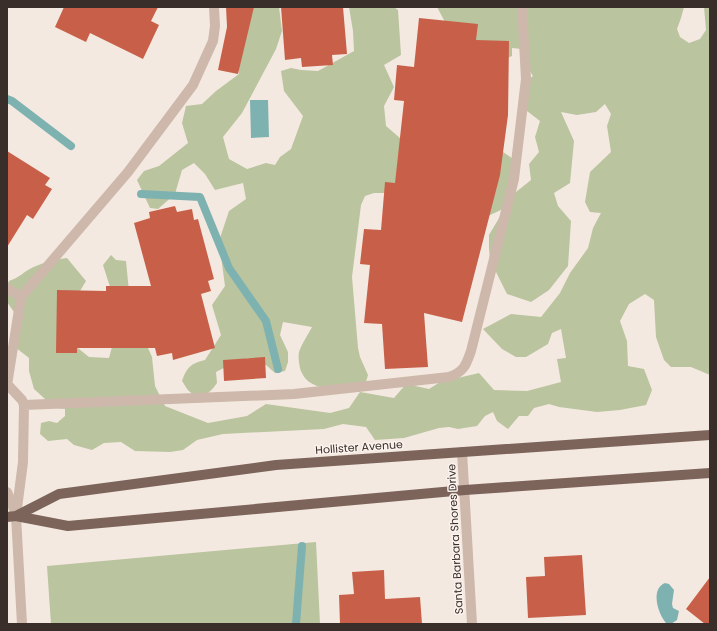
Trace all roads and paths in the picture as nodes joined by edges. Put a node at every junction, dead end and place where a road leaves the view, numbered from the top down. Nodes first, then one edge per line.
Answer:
1 (214, 7) edge
2 (522, 7) edge
3 (7, 288) edge
4 (21, 297) junction
5 (7, 385) edge
6 (24, 405) junction
7 (710, 434) edge
8 (462, 452) junction
9 (710, 473) edge
10 (465, 490) junction
11 (7, 492) edge
12 (12, 516) edge
13 (22, 624) edge
14 (472, 624) edge

1 - 4 street
2 - 6 street
3 - 4 street
4 - 5 street
5 - 6 street
6 - 12 street
7 - 8 main road, Hollister Avenue
8 - 10 street, Santa Barbara Shores Drive
8 - 12 main road, Hollister Avenue
9 - 10 main road
10 - 12 main road
10 - 14 street, Santa Barbara Shores Drive
11 - 12 street
12 - 13 street

